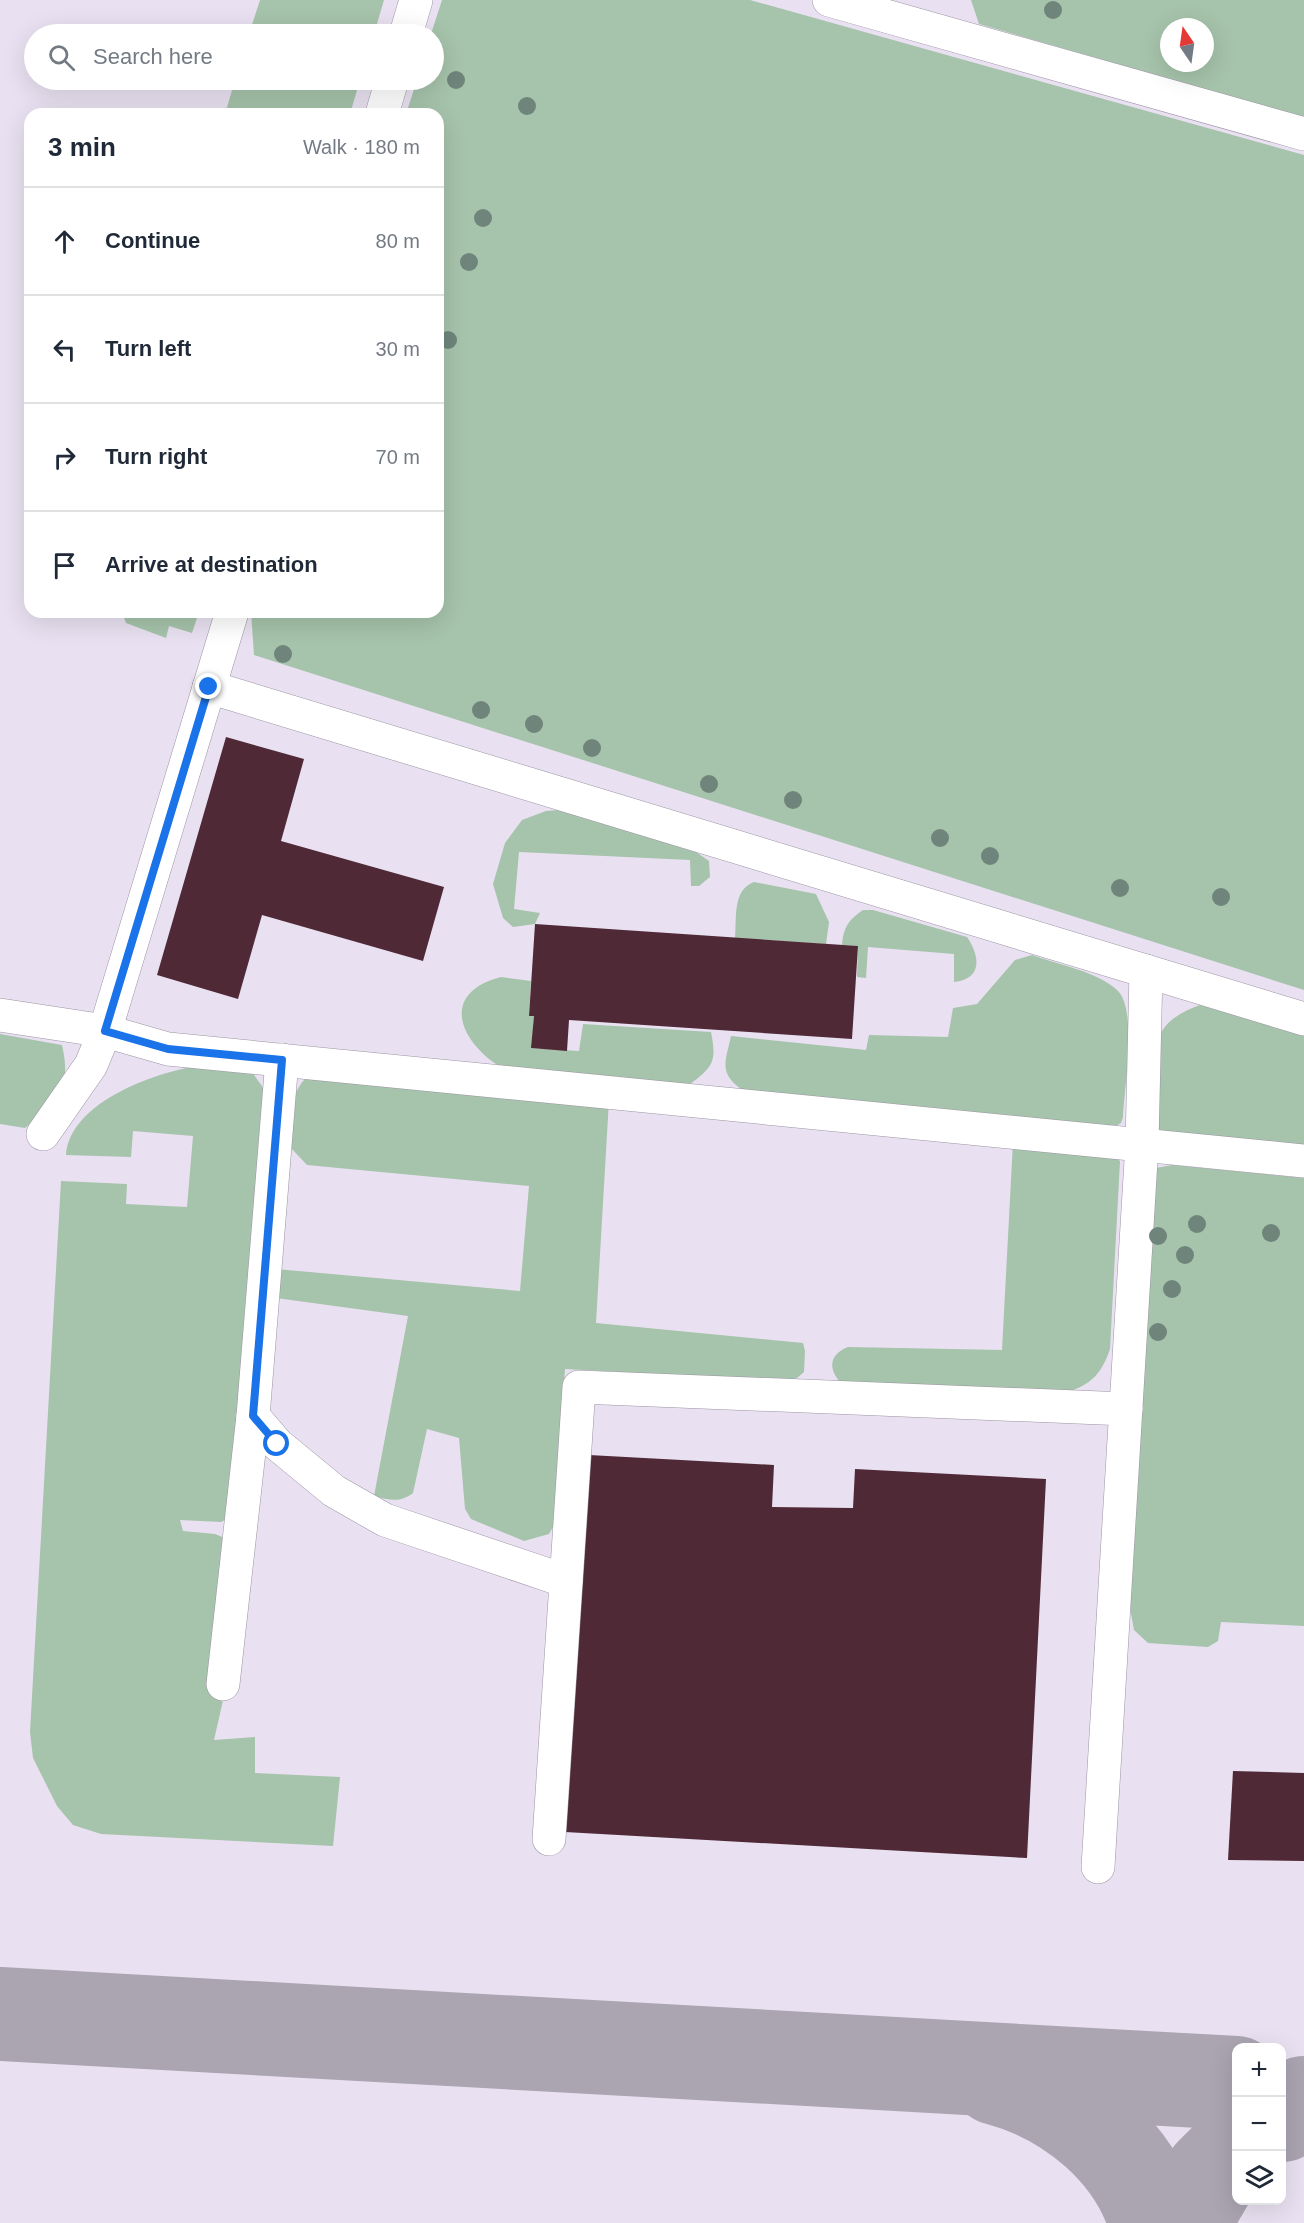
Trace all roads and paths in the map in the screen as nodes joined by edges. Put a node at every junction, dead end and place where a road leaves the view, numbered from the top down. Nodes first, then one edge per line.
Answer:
1 (416, 0) edge
2 (829, 0) edge
3 (409, 24) edge
4 (389, 90) edge
5 (384, 108) edge
6 (1304, 134) edge
7 (230, 618) edge
8 (209, 687) junction
9 (1146, 971) junction
10 (0, 1015) edge
11 (1304, 1019) edge
12 (105, 1031) junction
13 (282, 1060) junction
14 (43, 1134) dead end
15 (1142, 1144) junction
16 (1304, 1161) edge
17 (1126, 1409) junction
18 (253, 1416) junction
19 (566, 1581) junction
20 (223, 1684) dead end
21 (549, 1839) dead end
22 (1098, 1867) dead end

1 - 3 lane
2 - 6 lane
4 - 5 lane
7 - 8 lane
8 - 9 lane
8 - 12 lane
9 - 11 lane
9 - 15 lane
10 - 12 lane
12 - 13 lane
12 - 14 lane
13 - 15 lane
13 - 18 lane
15 - 16 lane
15 - 17 lane
17 - 19 lane
17 - 22 lane
18 - 19 lane
18 - 20 lane
19 - 21 lane

